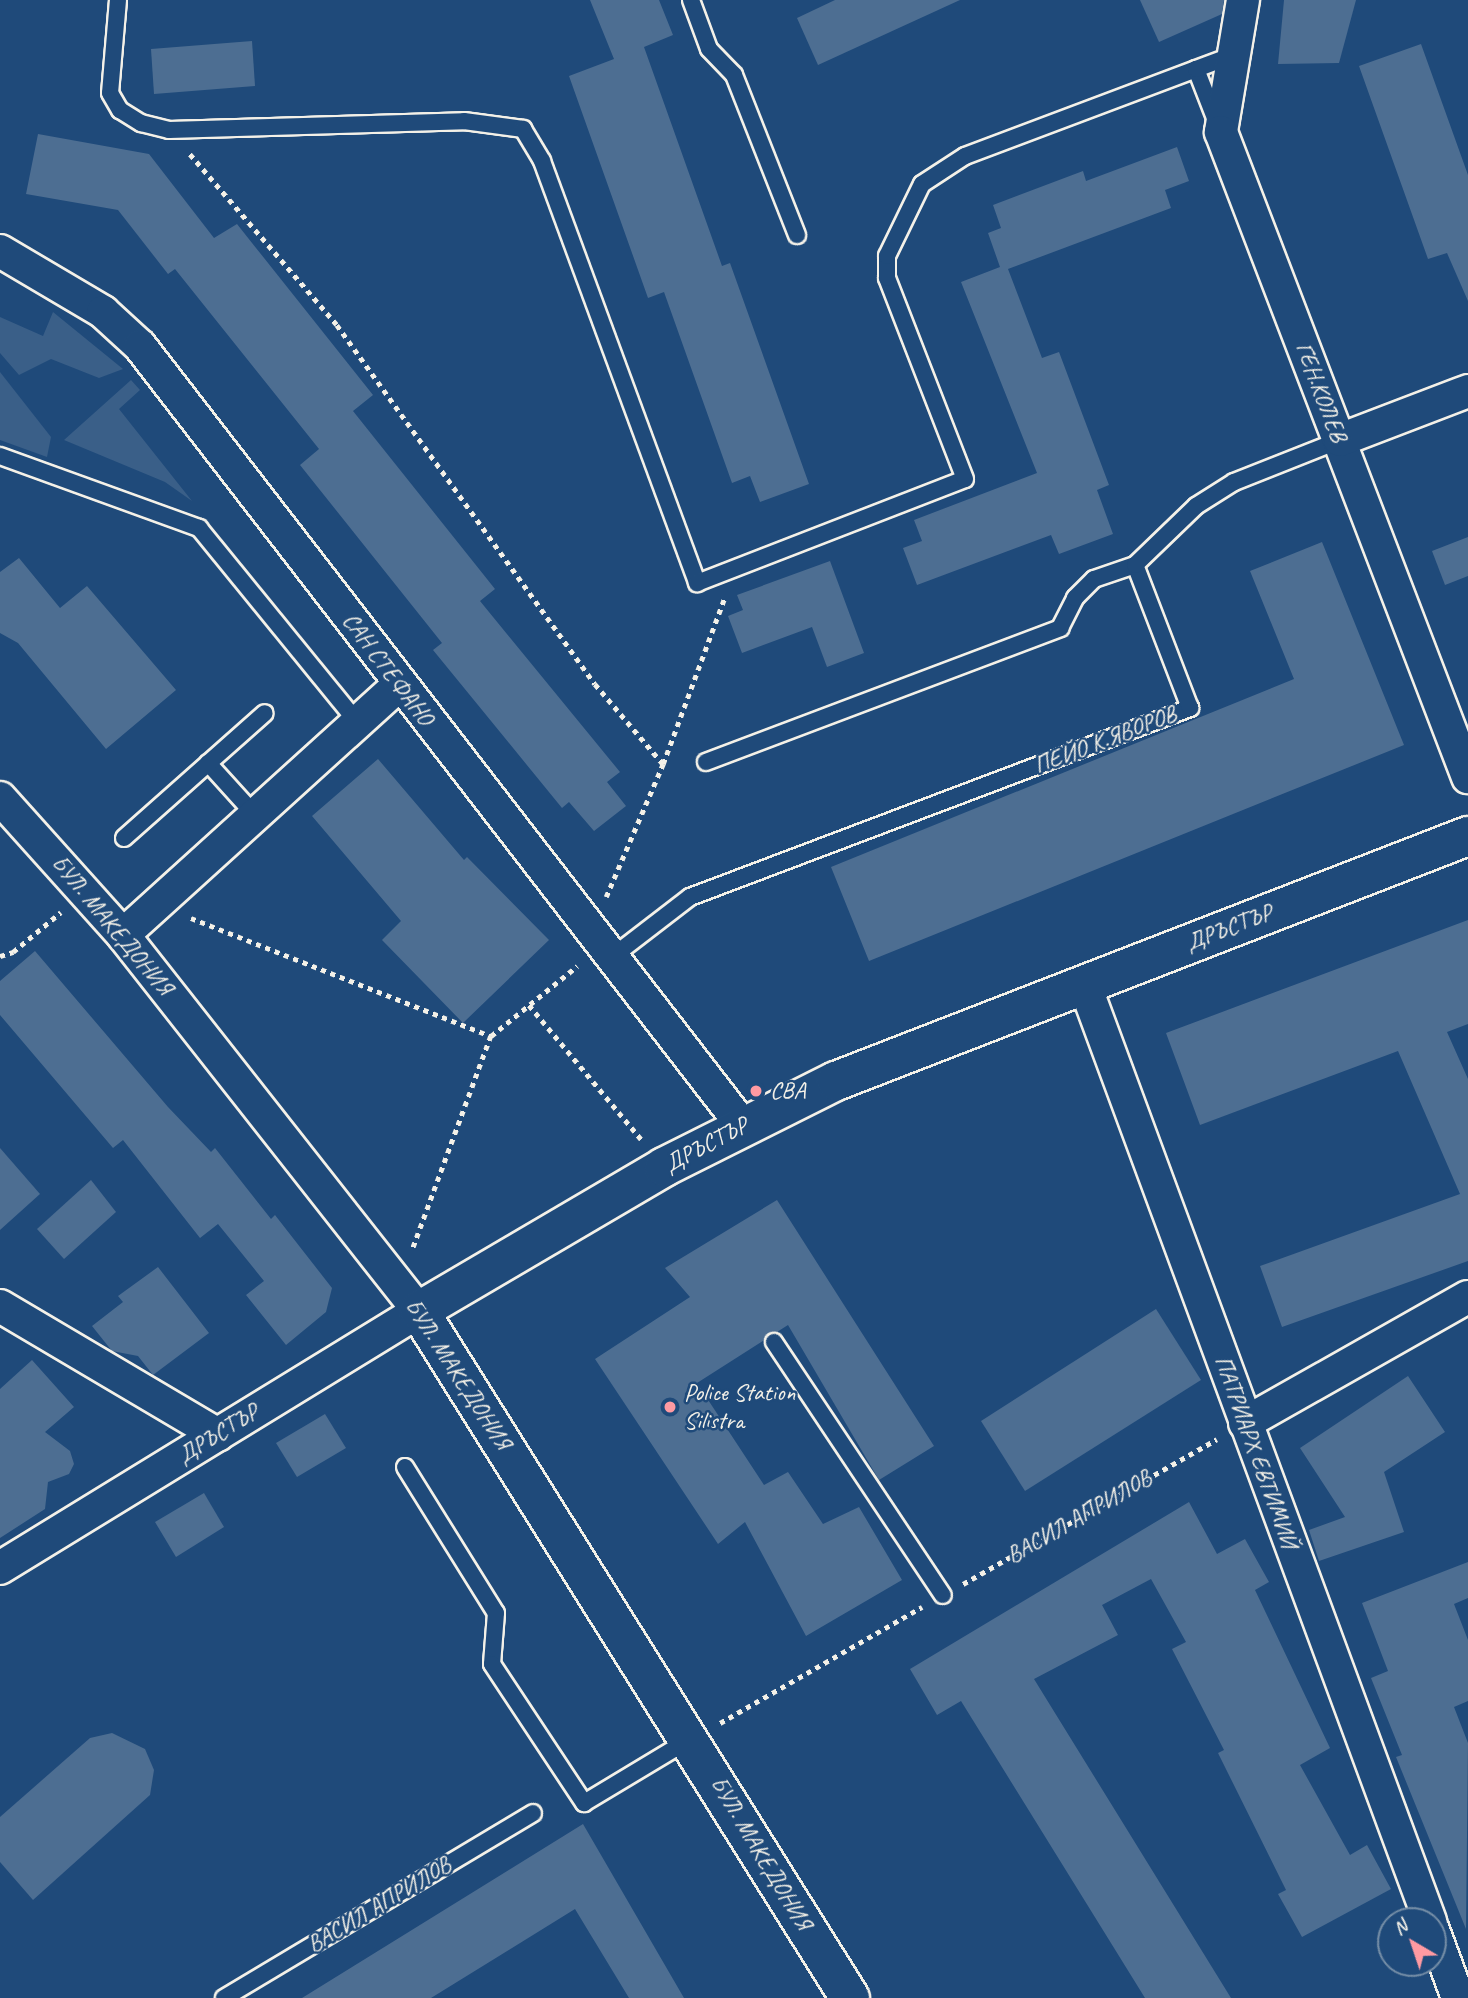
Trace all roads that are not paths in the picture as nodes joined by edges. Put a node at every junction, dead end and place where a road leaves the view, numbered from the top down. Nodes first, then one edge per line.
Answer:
1 (118, 0) edge
2 (691, 0) edge
3 (1242, 0) edge
4 (1236, 54) junction
5 (1196, 69) junction
6 (1221, 132) junction
7 (797, 235) dead end
8 (0, 251) edge
9 (1468, 391) edge
10 (1340, 440) junction
11 (0, 456) edge
12 (1135, 565) junction
13 (399, 684) junction
14 (265, 713) dead end
15 (357, 722) junction
16 (706, 762) dead end
17 (208, 763) junction
18 (1468, 777) edge
19 (0, 798) edge
20 (256, 816) junction
21 (1468, 836) edge
22 (124, 838) dead end
23 (123, 935) junction
24 (602, 944) junction
25 (1084, 984) junction
26 (742, 1125) junction
27 (1468, 1297) edge
28 (409, 1298) junction
29 (0, 1306) edge
30 (774, 1342) dead end
31 (1245, 1423) junction
32 (218, 1435) junction
33 (405, 1467) dead end
34 (0, 1568) edge
35 (943, 1595) road end
36 (691, 1739) junction
37 (533, 1812) dead end
38 (1425, 1907) edge
39 (1447, 1968) edge
40 (224, 1998) edge
41 (850, 1998) edge
42 (1458, 1998) edge

1 - 5 lane
2 - 7 lane
3 - 4 street
4 - 5 lane
4 - 6 street
5 - 6 lane
6 - 10 street, ГЕН.КОЛЕВ
8 - 13 street, САН СТЕФАНО
9 - 10 street
10 - 12 lane
10 - 18 street, ГЕН.КОЛЕВ
11 - 15 lane
12 - 16 lane
12 - 24 lane, ПЕЙО К.ЯВОРОВ
13 - 15 street
13 - 24 street, САН СТЕФАНО
14 - 17 lane
15 - 20 street
17 - 20 lane
17 - 22 lane
19 - 23 street, БУЛ. МАКЕДОНИЯ
20 - 23 street
21 - 25 street, ДРЪСТЪР
23 - 28 street, БУЛ. МАКЕДОНИЯ
24 - 26 street, САН СТЕФАНО
25 - 26 street, ДРЪСТЪР
25 - 31 street, ПАТРИАРХ ЕВТИМИЙ
26 - 28 street, ДРЪСТЪР
27 - 31 street
28 - 32 street, ДРЪСТЪР
28 - 36 street, БУЛ. МАКЕДОНИЯ
29 - 32 street
30 - 35 lane
31 - 38 street, ПАТРИАРХ ЕВТИМИЙ
32 - 34 street, ДРЪСТЪР
33 - 36 lane
36 - 41 street, БУЛ. МАКЕДОНИЯ
37 - 40 lane, ВАСИЛ АПРИЛОВ
39 - 42 street

